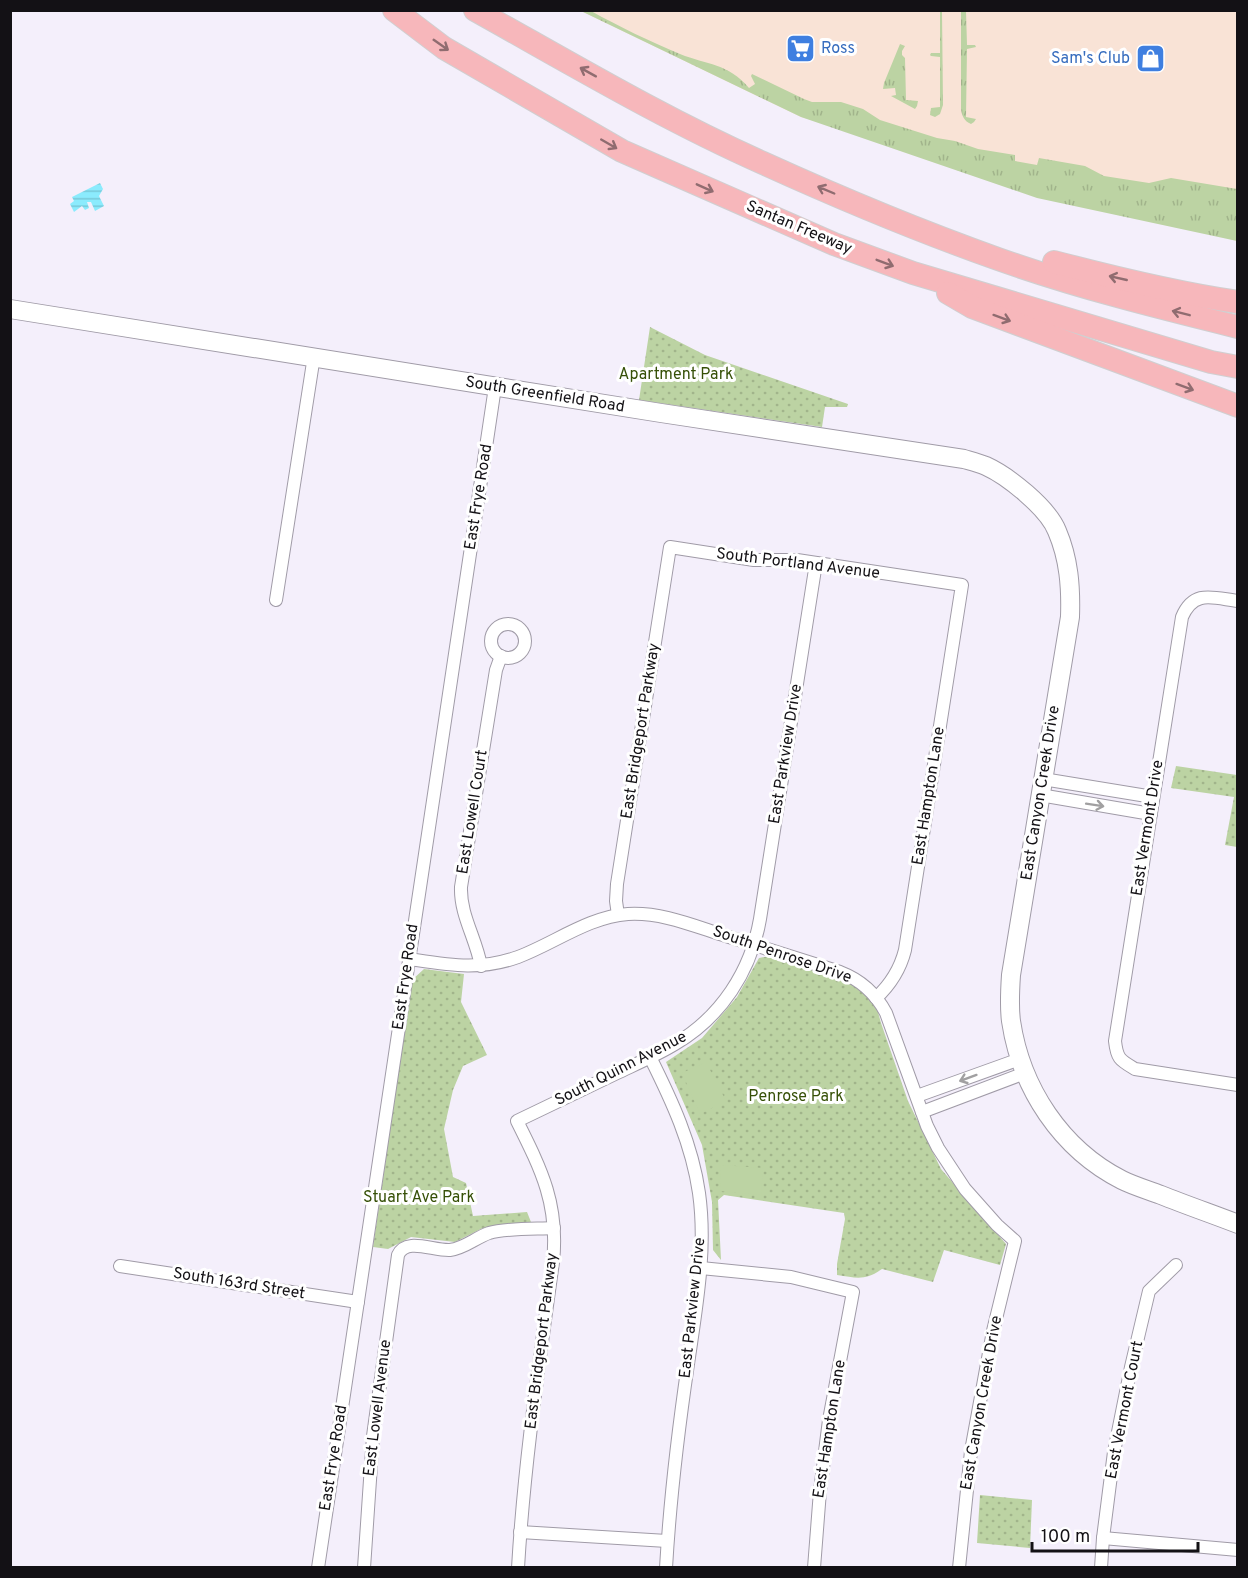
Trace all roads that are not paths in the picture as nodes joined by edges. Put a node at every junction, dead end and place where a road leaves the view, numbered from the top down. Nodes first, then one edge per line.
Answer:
1 (394, 10) edge
2 (476, 10) edge
3 (880, 213) junction
4 (913, 273) junction
5 (1238, 302) edge
6 (10, 309) edge
7 (1238, 327) edge
8 (314, 356) junction
9 (1238, 367) edge
10 (495, 387) junction
11 (1238, 406) edge
12 (1056, 528) joint
13 (670, 547) joint
14 (816, 563) junction
15 (962, 585) joint
16 (276, 600) dead end
17 (1238, 601) edge
18 (501, 656) dead end
19 (1042, 787) junction
20 (1153, 797) junction
21 (1150, 814) junction
22 (618, 915) junction
23 (754, 945) junction
24 (409, 959) junction
25 (481, 966) junction
26 (876, 998) junction
27 (650, 1057) junction
28 (1023, 1066) junction
29 (1238, 1084) edge
30 (916, 1096) junction
31 (922, 1112) junction
32 (518, 1121) joint
33 (1238, 1224) edge
34 (554, 1228) junction
35 (1015, 1241) joint
36 (1176, 1265) dead end
37 (120, 1266) dead end
38 (701, 1268) junction
39 (358, 1302) junction
40 (520, 1532) junction
41 (1104, 1538) junction
42 (667, 1541) junction
43 (1238, 1550) edge
44 (318, 1568) edge
45 (364, 1568) edge
46 (518, 1568) edge
47 (666, 1568) edge
48 (813, 1568) edge
49 (959, 1568) edge
50 (1101, 1568) edge

1 -> 4 highway, Santan Freeway
3 -> 2 highway
5 -> 3 highway
7 -> 3 highway
4 - 9 highway, Santan Freeway
4 -> 11 highway
6 - 8 street, South Greenfield Road
8 - 10 street, South Greenfield Road
8 - 16 street
10 - 12 street, South Greenfield Road
10 - 24 street, East Frye Road
12 - 19 street, East Canyon Creek Drive
13 - 14 street, South Portland Avenue
13 - 22 street, East Bridgeport Parkway
14 - 15 street, South Portland Avenue
14 - 23 street, East Parkview Drive
15 - 26 street, East Hampton Lane
17 - 20 street, East Vermont Drive
18 - 25 street, East Lowell Court
19 - 20 street
19 -> 21 street
19 - 28 street, East Canyon Creek Drive
20 - 21 street, East Vermont Drive
21 - 29 street, East Vermont Drive
22 - 23 street, South Penrose Drive
22 - 25 street, South Penrose Drive
23 - 26 street, South Penrose Drive
23 - 27 street, South Quinn Avenue
24 - 25 street, South Penrose Drive
24 - 39 street, East Frye Road
26 - 30 street, South Penrose Drive
27 - 32 street, South Quinn Avenue
27 - 38 street, East Parkview Drive
28 -> 30 street
28 - 31 street
28 - 33 street, East Canyon Creek Drive
30 - 31 street, South Penrose Drive
31 - 35 street, South Penrose Drive
32 - 34 street, East Bridgeport Parkway
34 - 40 street, East Bridgeport Parkway
34 - 45 street, East Lowell Avenue
35 - 49 street, East Canyon Creek Drive
36 - 41 street, East Vermont Court
37 - 39 street, South 163rd Street
38 - 42 street, East Parkview Drive
38 - 48 street, East Hampton Lane
39 - 44 street, East Frye Road
40 - 42 street
40 - 46 street, East Bridgeport Parkway
41 - 43 street
41 - 50 street, East Vermont Court
42 - 47 street, East Parkview Drive

